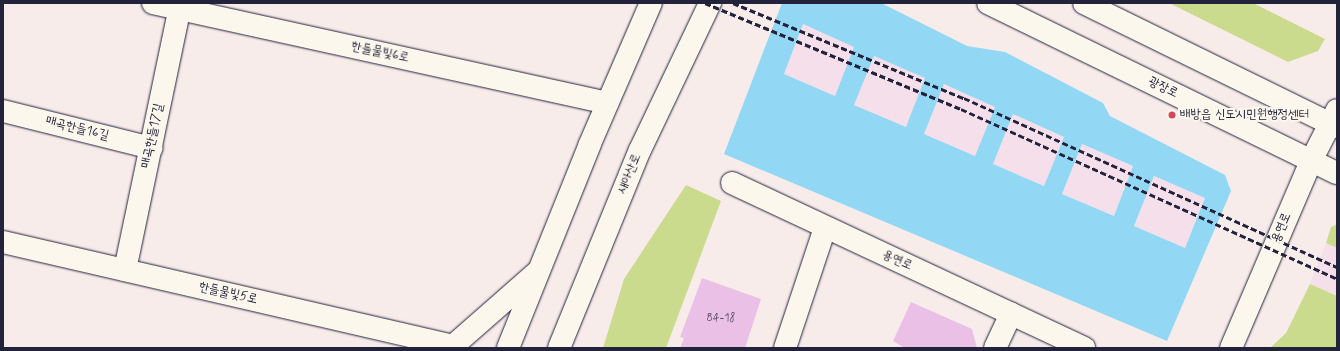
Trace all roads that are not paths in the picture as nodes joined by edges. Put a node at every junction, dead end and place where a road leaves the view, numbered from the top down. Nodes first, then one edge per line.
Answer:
1 (153, 3) edge
2 (651, 3) edge
3 (710, 3) edge
4 (988, 3) edge
5 (1084, 3) edge
6 (180, 6) edge
7 (606, 103) junction
8 (3, 111) edge
9 (1334, 120) edge
10 (151, 148) junction
11 (1311, 161) junction
12 (1337, 173) edge
13 (732, 183) dead end
14 (825, 228) junction
15 (3, 242) edge
16 (125, 270) junction
17 (536, 273) junction
18 (1011, 313) junction
19 (453, 347) edge
20 (508, 348) edge
21 (559, 348) edge
22 (785, 348) edge
23 (995, 348) edge
24 (1084, 348) edge
25 (1231, 348) edge

1 - 6 street, 한들물빛6로
2 - 7 street
3 - 21 street, 새아산로
4 - 11 street, 광장로
5 - 9 street
6 - 7 street, 한들물빛6로
6 - 10 street, 매곡한들17길
7 - 17 street
8 - 10 street, 매곡한들16길
9 - 11 street, 용연로
10 - 16 street, 매곡한들17길
11 - 12 street, 광장로
11 - 25 street, 용연로
13 - 14 street, 용연로
14 - 18 street, 용연로
14 - 22 street
15 - 16 street, 한들물빛5로
16 - 19 street, 한들물빛5로
17 - 19 street
17 - 20 street
18 - 23 street
18 - 24 street, 용연로

